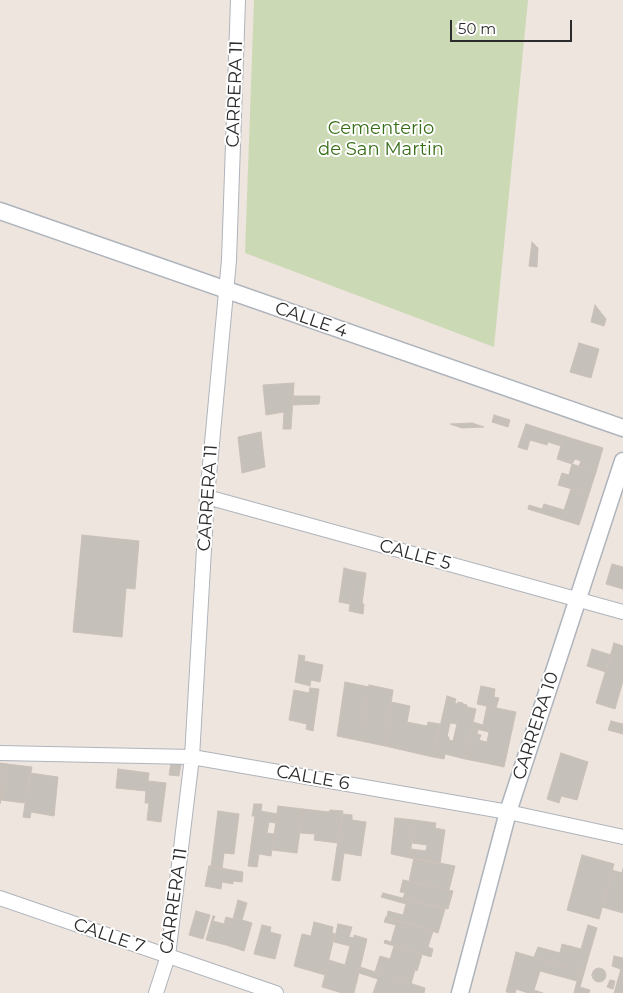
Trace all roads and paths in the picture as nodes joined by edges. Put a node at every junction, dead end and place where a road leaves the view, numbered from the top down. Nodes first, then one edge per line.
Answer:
1 (238, 0) edge
2 (0, 211) edge
3 (226, 290) junction
4 (623, 428) edge
5 (623, 461) edge
6 (206, 497) junction
7 (578, 600) junction
8 (623, 612) edge
9 (0, 753) edge
10 (192, 757) junction
11 (508, 812) junction
12 (623, 837) edge
13 (0, 898) edge
14 (168, 956) junction
15 (156, 993) edge
16 (276, 993) edge
17 (460, 993) edge

1 - 3 street, CARRERA 11
2 - 3 street, CALLE 4
3 - 4 street, CALLE 4
3 - 6 street, CARRERA 11
5 - 7 street, CARRERA 10
6 - 7 street, CALLE 5
6 - 10 street, CARRERA 11
7 - 8 street, CALLE 5
7 - 11 street, CARRERA 10
9 - 10 street, CALLE 6
10 - 11 street, CALLE 6
10 - 14 street, CARRERA 11
11 - 12 street, CALLE 6
11 - 17 street, CARRERA 10
13 - 14 street, CALLE 7
14 - 15 street, CARRERA 11
14 - 16 street, CALLE 7

